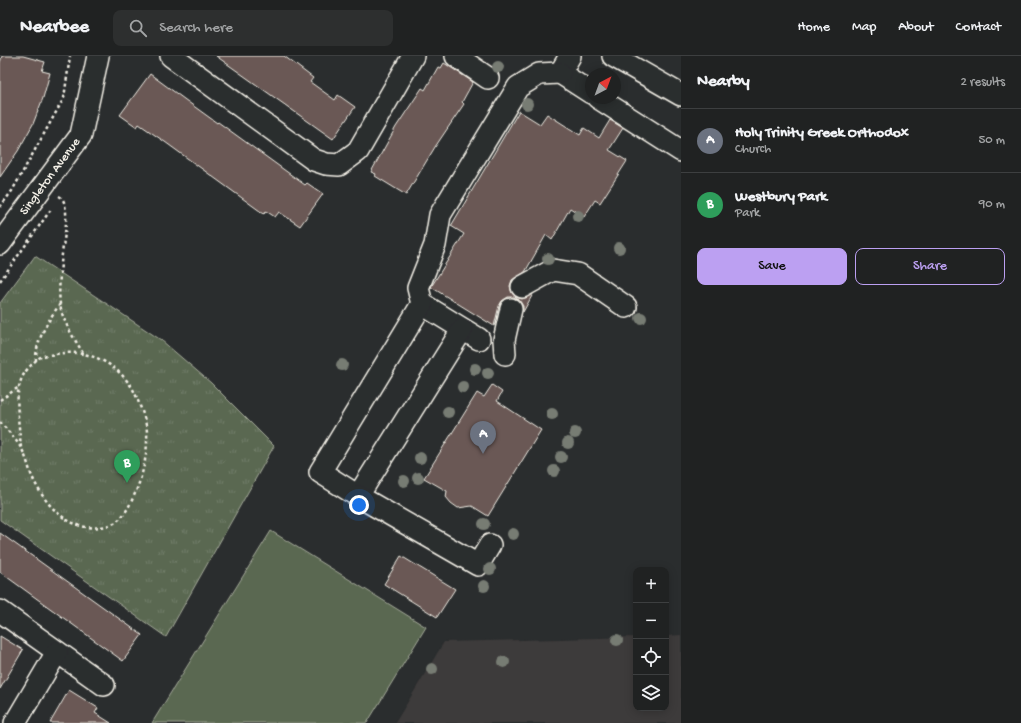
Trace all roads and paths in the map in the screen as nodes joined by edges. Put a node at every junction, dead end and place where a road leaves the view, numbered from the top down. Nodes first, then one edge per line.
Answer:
1 (70, 56) edge
2 (98, 56) edge
3 (171, 56) edge
4 (413, 56) edge
5 (456, 56) edge
6 (612, 56) edge
7 (565, 65) edge
8 (488, 78) dead end
9 (585, 87) edge
10 (681, 95) edge
11 (607, 104) edge
12 (681, 151) edge
13 (45, 182) junction
14 (0, 207) edge
15 (0, 244) edge
16 (522, 287) dead end
17 (60, 303) junction
18 (422, 304) junction
19 (626, 307) dead end
20 (511, 309) dead end
21 (84, 354) junction
22 (505, 354) dead end
23 (36, 361) junction
24 (19, 387) junction
25 (0, 400) edge
26 (0, 422) edge
27 (22, 449) junction
28 (358, 496) junction
29 (490, 545) dead end
30 (0, 611) edge
31 (58, 652) junction
32 (104, 685) dead end
33 (15, 723) edge

1 - 14 path
2 - 13 street, Singleton Avenue
3 - 4 street
5 - 8 street
6 - 10 street
7 - 9 street
7 - 18 street
11 - 12 street
13 - 15 street, Singleton Avenue
13 - 17 path
16 - 19 street
17 - 21 path
17 - 23 path
18 - 28 street
18 - 28 street
20 - 22 street
21 - 23 path
21 - 27 path
23 - 24 path
24 - 25 path
24 - 27 path
26 - 27 path
28 - 29 street
30 - 31 street
31 - 32 street
31 - 33 street

